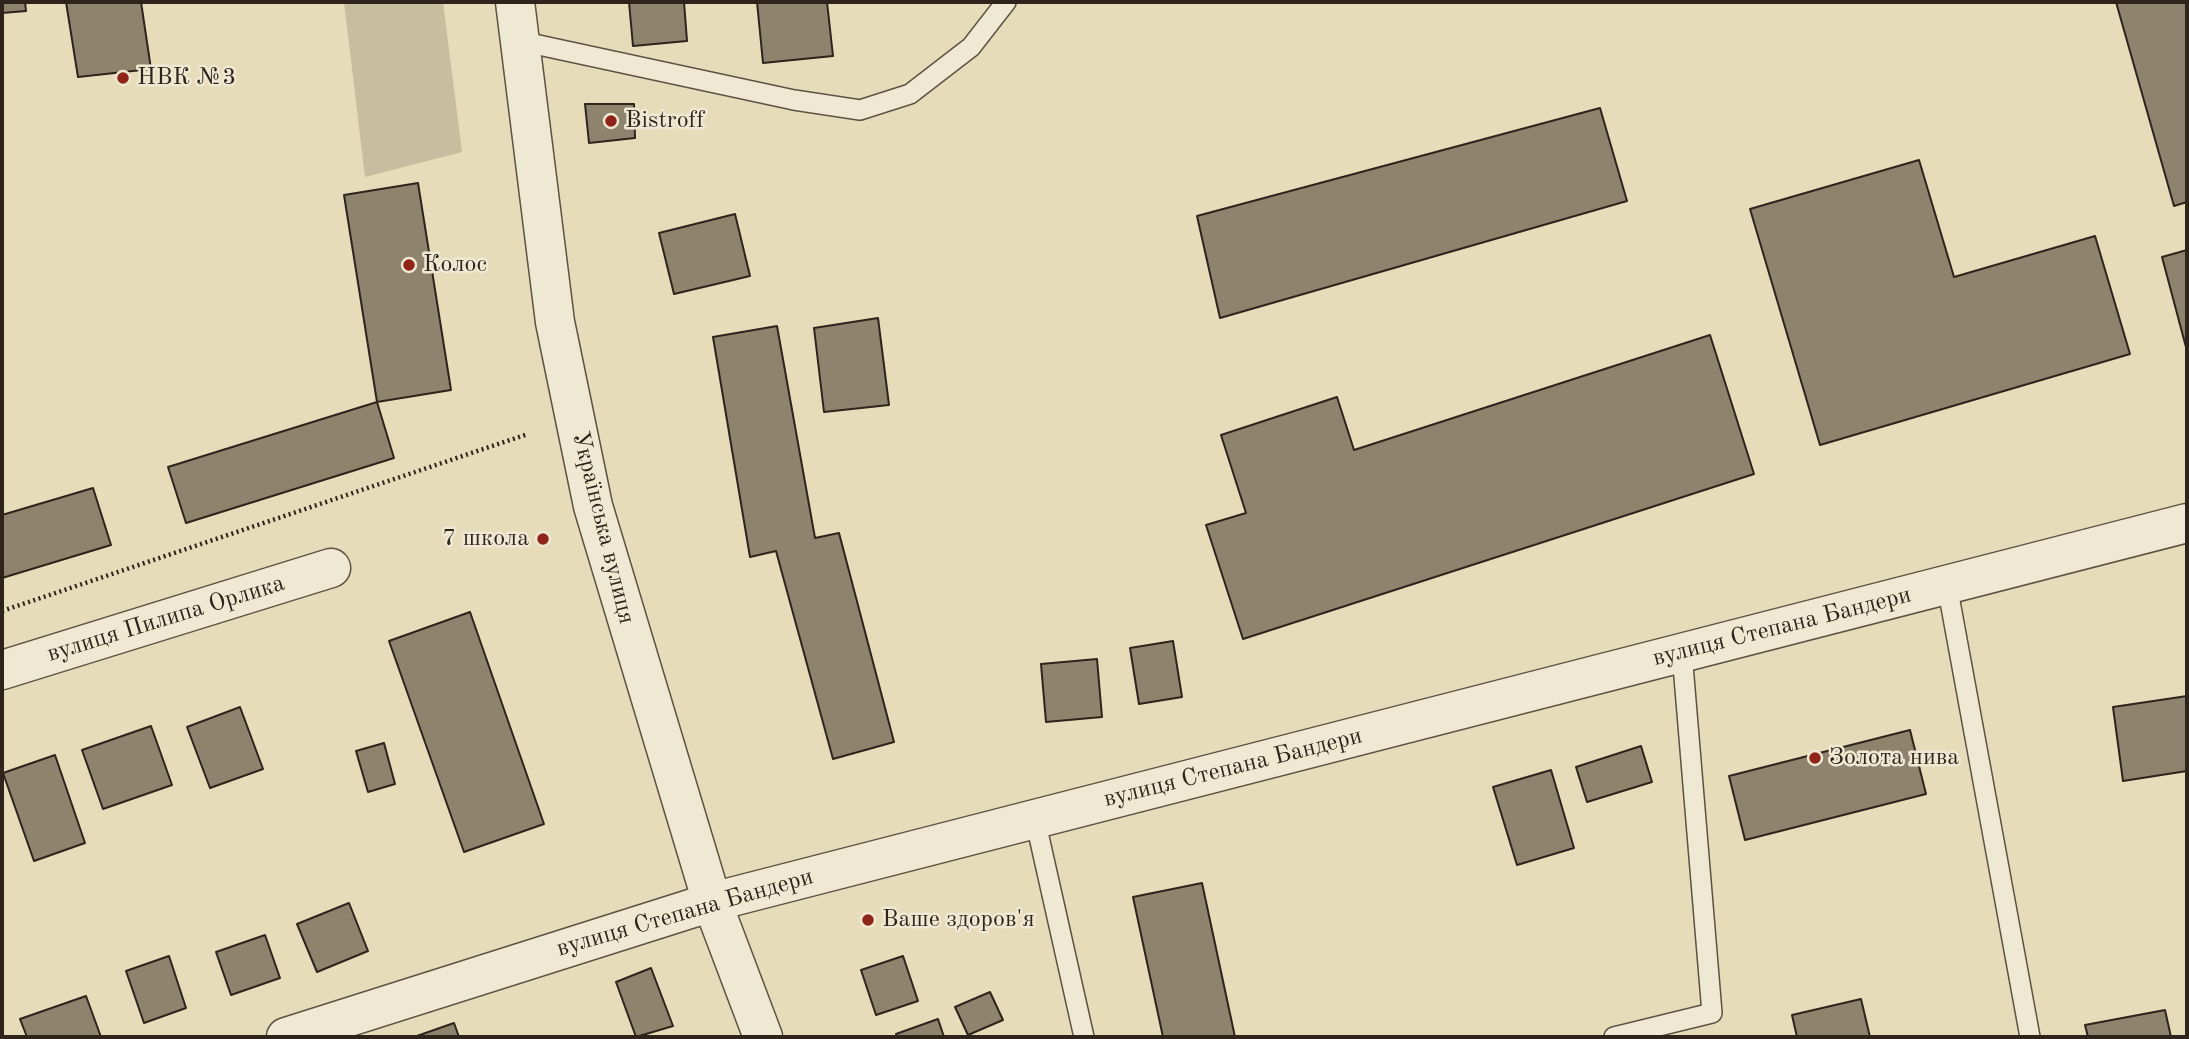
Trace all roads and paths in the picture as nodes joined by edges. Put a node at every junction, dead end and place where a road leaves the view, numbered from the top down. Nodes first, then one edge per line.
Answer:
1 (515, 2) edge
2 (1006, 2) edge
3 (520, 41) junction
4 (528, 434) dead end
5 (2187, 523) edge
6 (331, 568) dead end
7 (1947, 585) junction
8 (2, 611) edge
9 (1682, 653) junction
10 (2, 670) edge
11 (1035, 819) junction
12 (712, 902) junction
13 (332, 1030) edge
14 (286, 1037) edge
15 (763, 1037) edge
16 (1084, 1037) edge
17 (1614, 1037) edge
18 (2030, 1037) edge

1 - 3 street, Українська вулиця
2 - 3 lane
3 - 12 street, Українська вулиця
4 - 8 path
5 - 7 street, вулиця Степана Бандери
6 - 10 street, вулиця Пилипа Орлика
7 - 9 street, вулиця Степана Бандери
7 - 18 lane
9 - 11 street, вулиця Степана Бандери
9 - 17 lane
11 - 12 street, вулиця Степана Бандери
11 - 16 lane
12 - 13 street, вулиця Степана Бандери
12 - 15 street, Українська вулиця
13 - 14 street, вулиця Степана Бандери

